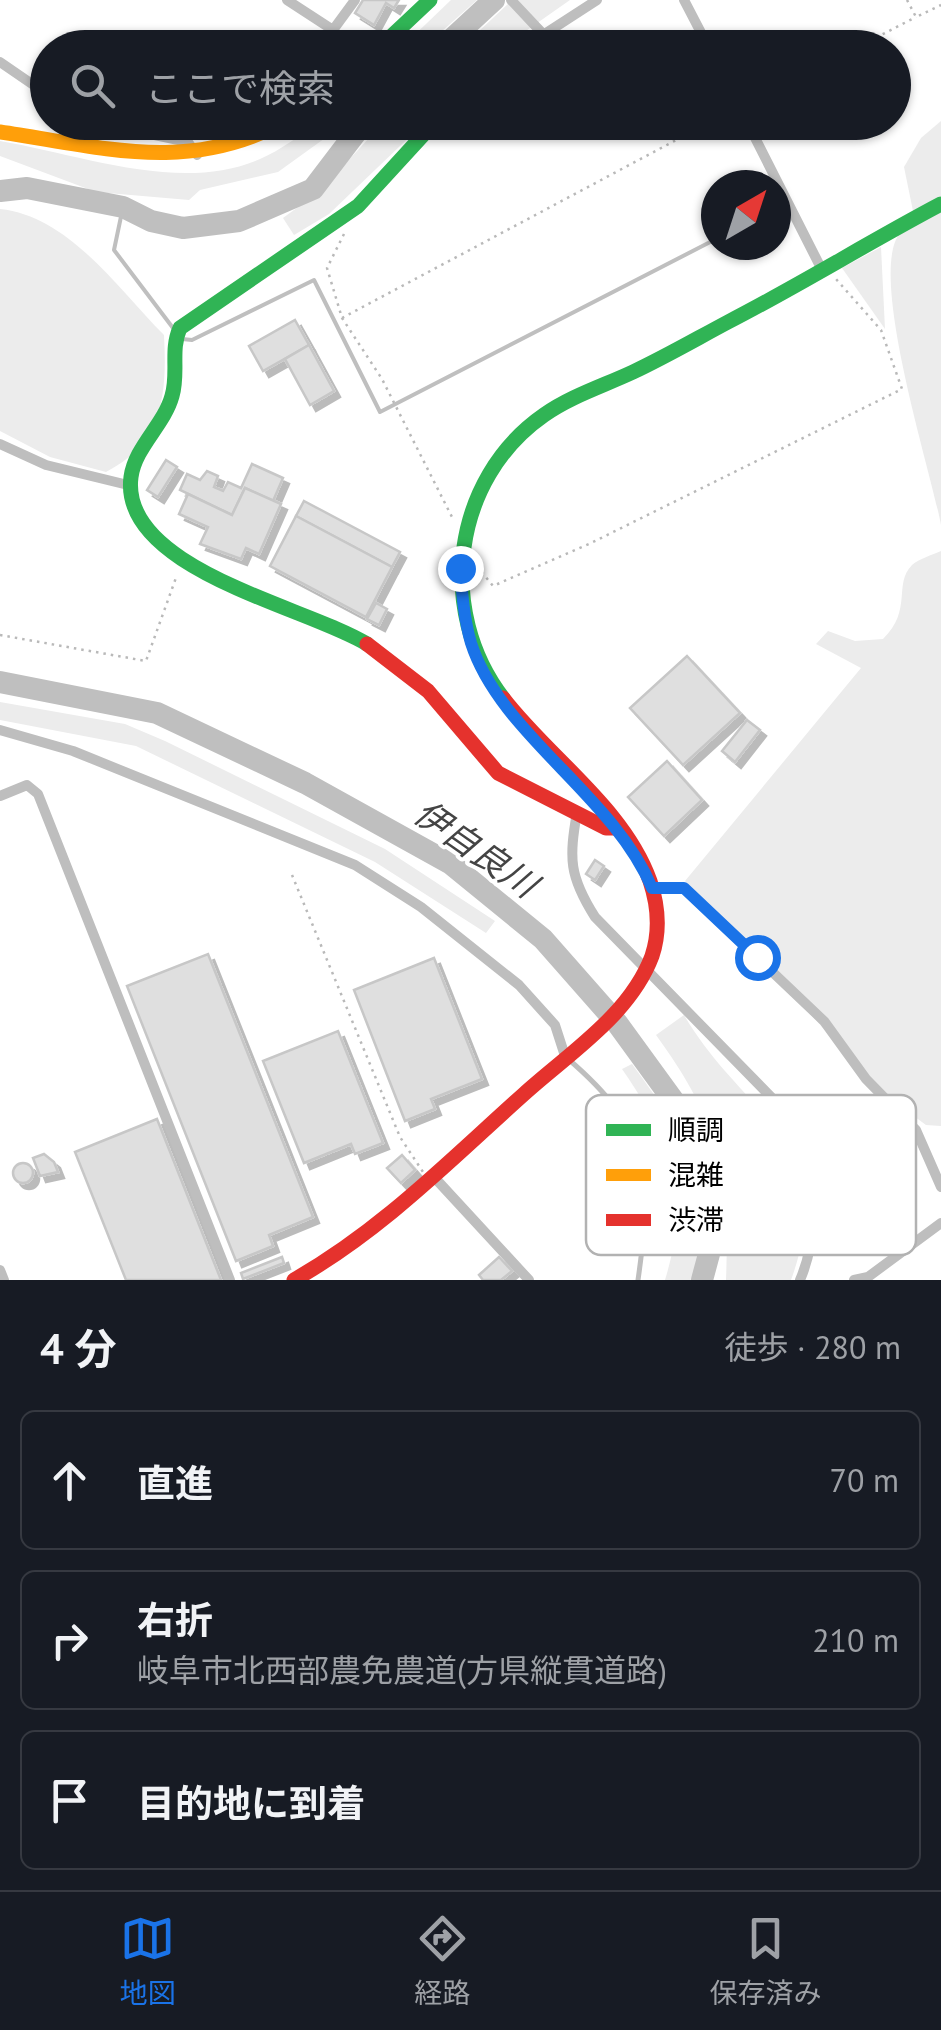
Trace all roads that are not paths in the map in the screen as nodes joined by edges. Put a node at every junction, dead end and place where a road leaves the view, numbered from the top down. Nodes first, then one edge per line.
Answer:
1 (287, 0) edge
2 (355, 0) edge
3 (430, 0) edge
4 (511, 0) edge
5 (597, 0) edge
6 (684, 0) edge
7 (398, 30) edge
8 (538, 30) edge
9 (544, 30) edge
10 (700, 30) edge
11 (0, 62) edge
12 (30, 82) edge
13 (0, 132) edge
14 (30, 137) edge
15 (53, 140) edge
16 (178, 140) edge
17 (251, 140) edge
18 (419, 140) edge
19 (756, 140) edge
20 (198, 156) junction
21 (941, 204) edge
22 (823, 267) junction
23 (0, 444) edge
24 (128, 485) junction
25 (0, 730) edge
26 (0, 796) edge
27 (577, 812) junction
28 (617, 828) junction
29 (652, 888) junction
30 (645, 969) junction
31 (569, 1052) junction
32 (607, 1095) edge
33 (770, 1095) edge
34 (882, 1095) edge
35 (916, 1130) edge
36 (431, 1180) junction
37 (941, 1186) edge
38 (941, 1223) edge
39 (916, 1242) edge
40 (641, 1255) edge
41 (806, 1255) edge
42 (900, 1255) edge
43 (0, 1270) edge
44 (870, 1278) edge
45 (4, 1280) edge
46 (230, 1280) edge
47 (294, 1280) edge
48 (528, 1280) edge
49 (638, 1280) edge
50 (800, 1280) edge
51 (854, 1280) edge

1 - 2 street
3 - 7 street
4 - 8 street
5 - 9 street
6 - 10 street
11 - 12 street
13 - 14 street
15 - 20 street
16 - 20 street
17 - 20 street
18 - 24 street
19 - 22 street
21 - 22 street
22 - 28 street
23 - 24 street
24 - 27 street
25 - 31 street
26 - 46 street
27 - 28 street
27 - 30 street
28 - 29 street
29 - 30 street
29 - 34 street
30 - 31 street
30 - 33 street
31 - 32 lane
31 - 36 street
35 - 37 street
36 - 47 street
36 - 48 street
38 - 39 street
40 - 49 lane
41 - 50 street
42 - 44 street
43 - 45 street
44 - 51 street

